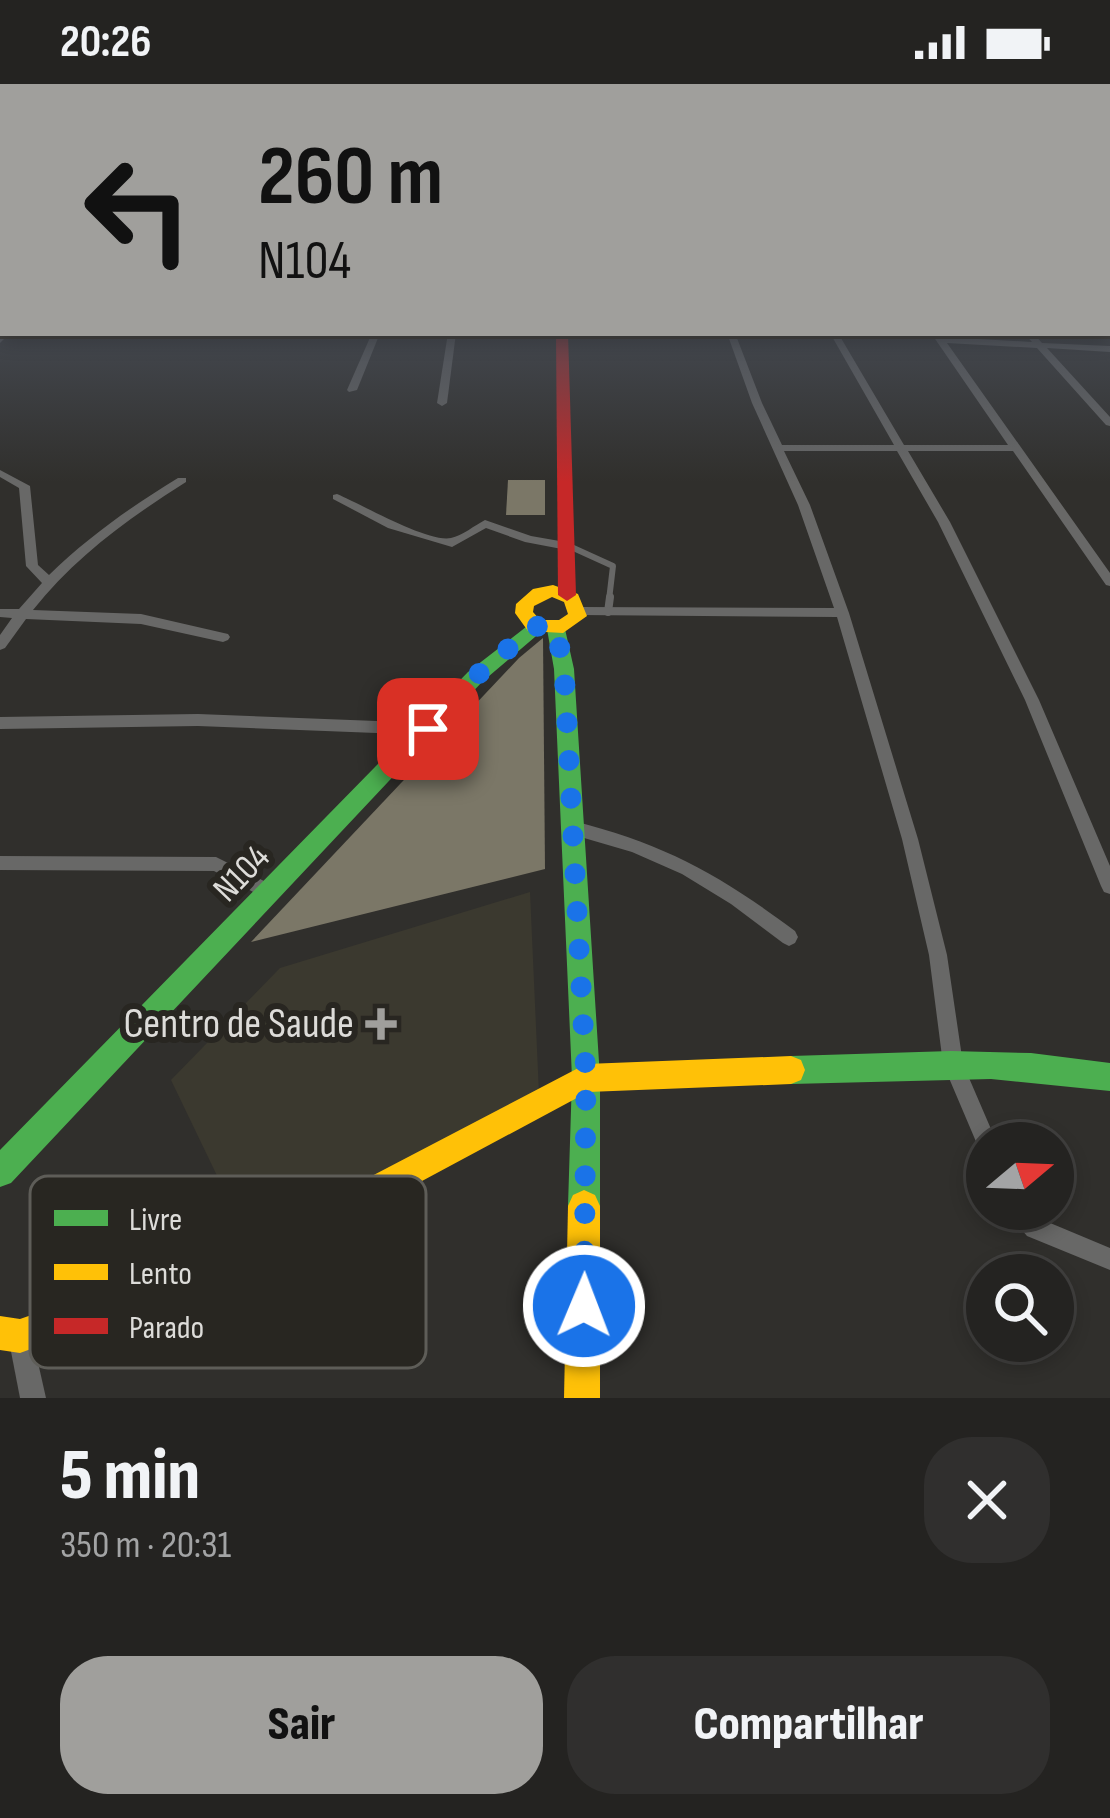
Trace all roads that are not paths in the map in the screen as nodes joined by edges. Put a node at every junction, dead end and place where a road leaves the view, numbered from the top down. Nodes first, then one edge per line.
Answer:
1 (365, 359) edge
2 (448, 359) edge
3 (563, 359) edge
4 (741, 359) edge
5 (849, 359) edge
6 (954, 359) edge
7 (1052, 359) edge
8 (352, 390) dead end
9 (442, 403) dead end
10 (1110, 422) edge
11 (777, 448) junction
12 (901, 448) junction
13 (1016, 448) junction
14 (0, 473) edge
15 (182, 480) dead end
16 (337, 497) dead end
17 (567, 549) junction
18 (47, 581) junction
19 (1110, 582) edge
20 (539, 593) junction
21 (573, 603) junction
22 (608, 612) junction
23 (0, 613) edge
24 (842, 613) junction
25 (20, 614) junction
26 (546, 627) junction
27 (223, 637) dead end
28 (0, 645) edge
29 (0, 723) edge
30 (428, 729) junction
31 (573, 828) junction
32 (0, 863) edge
33 (1110, 886) edge
34 (270, 893) junction
35 (789, 937) dead end
36 (953, 1064) junction
37 (1110, 1077) edge
38 (586, 1078) junction
39 (978, 1122) edge
40 (0, 1172) edge
41 (401, 1176) edge
42 (1039, 1230) edge
43 (1110, 1259) edge
44 (10, 1334) edge
45 (33, 1398) edge
46 (582, 1398) edge

1 - 8 street
2 - 9 street
3 - 17 main road
4 - 11 street
5 - 12 street
6 - 13 street
7 - 10 street
11 - 12 street
11 - 24 street
12 - 13 street
12 - 33 street
13 - 19 street
14 - 18 street
15 - 18 street
16 - 17 street
17 - 20 main road
17 - 21 main road
17 - 22 lane
18 - 25 street
20 - 21 main road
20 - 26 main road
21 - 22 street
21 - 26 main road, N104 / N104
22 - 24 street
23 - 25 street
24 - 36 street
25 - 27 street
25 - 28 street
26 - 30 main road, N104 / N104
26 - 31 main road
29 - 30 street
30 - 34 main road, N104 / N104
31 - 35 street
31 - 38 main road
32 - 34 street
34 - 40 main road, N104 / N104
36 - 37 main road
36 - 38 main road
36 - 39 street
38 - 41 main road
38 - 46 main road
42 - 43 street
44 - 45 street

